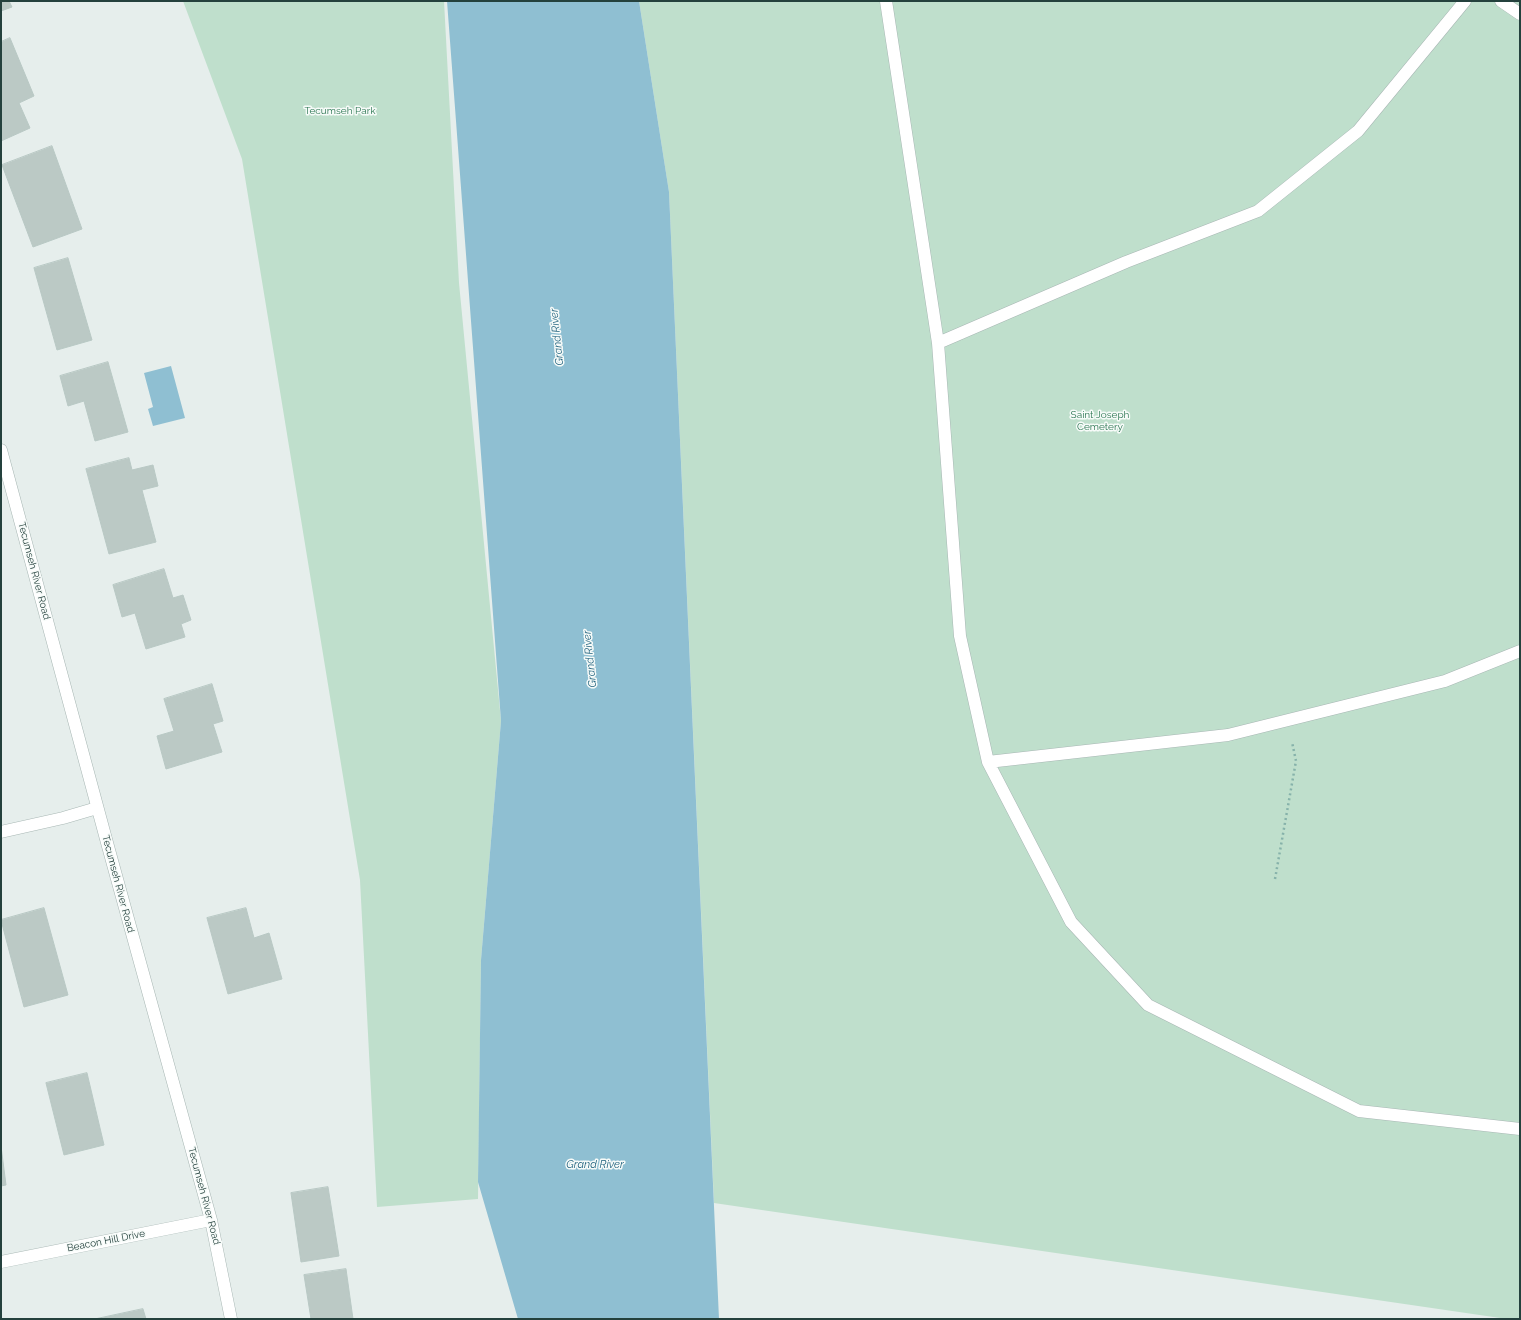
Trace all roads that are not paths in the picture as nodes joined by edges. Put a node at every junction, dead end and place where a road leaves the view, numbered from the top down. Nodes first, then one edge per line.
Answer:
1 (1465, 1) edge
2 (1501, 1) edge
3 (888, 2) edge
4 (1520, 14) edge
5 (938, 343) junction
6 (1, 450) edge
7 (1520, 651) edge
8 (988, 762) junction
9 (97, 808) junction
10 (1, 832) edge
11 (1520, 1129) edge
12 (211, 1220) junction
13 (1, 1262) edge
14 (231, 1319) edge

1 - 5 street
2 - 4 street
3 - 5 street
5 - 8 street
6 - 9 street, Tecumseh River Road
7 - 8 street
8 - 11 street
9 - 10 street
9 - 12 street, Tecumseh River Road
12 - 13 street, Beacon Hill Drive
12 - 14 street, Tecumseh River Road

